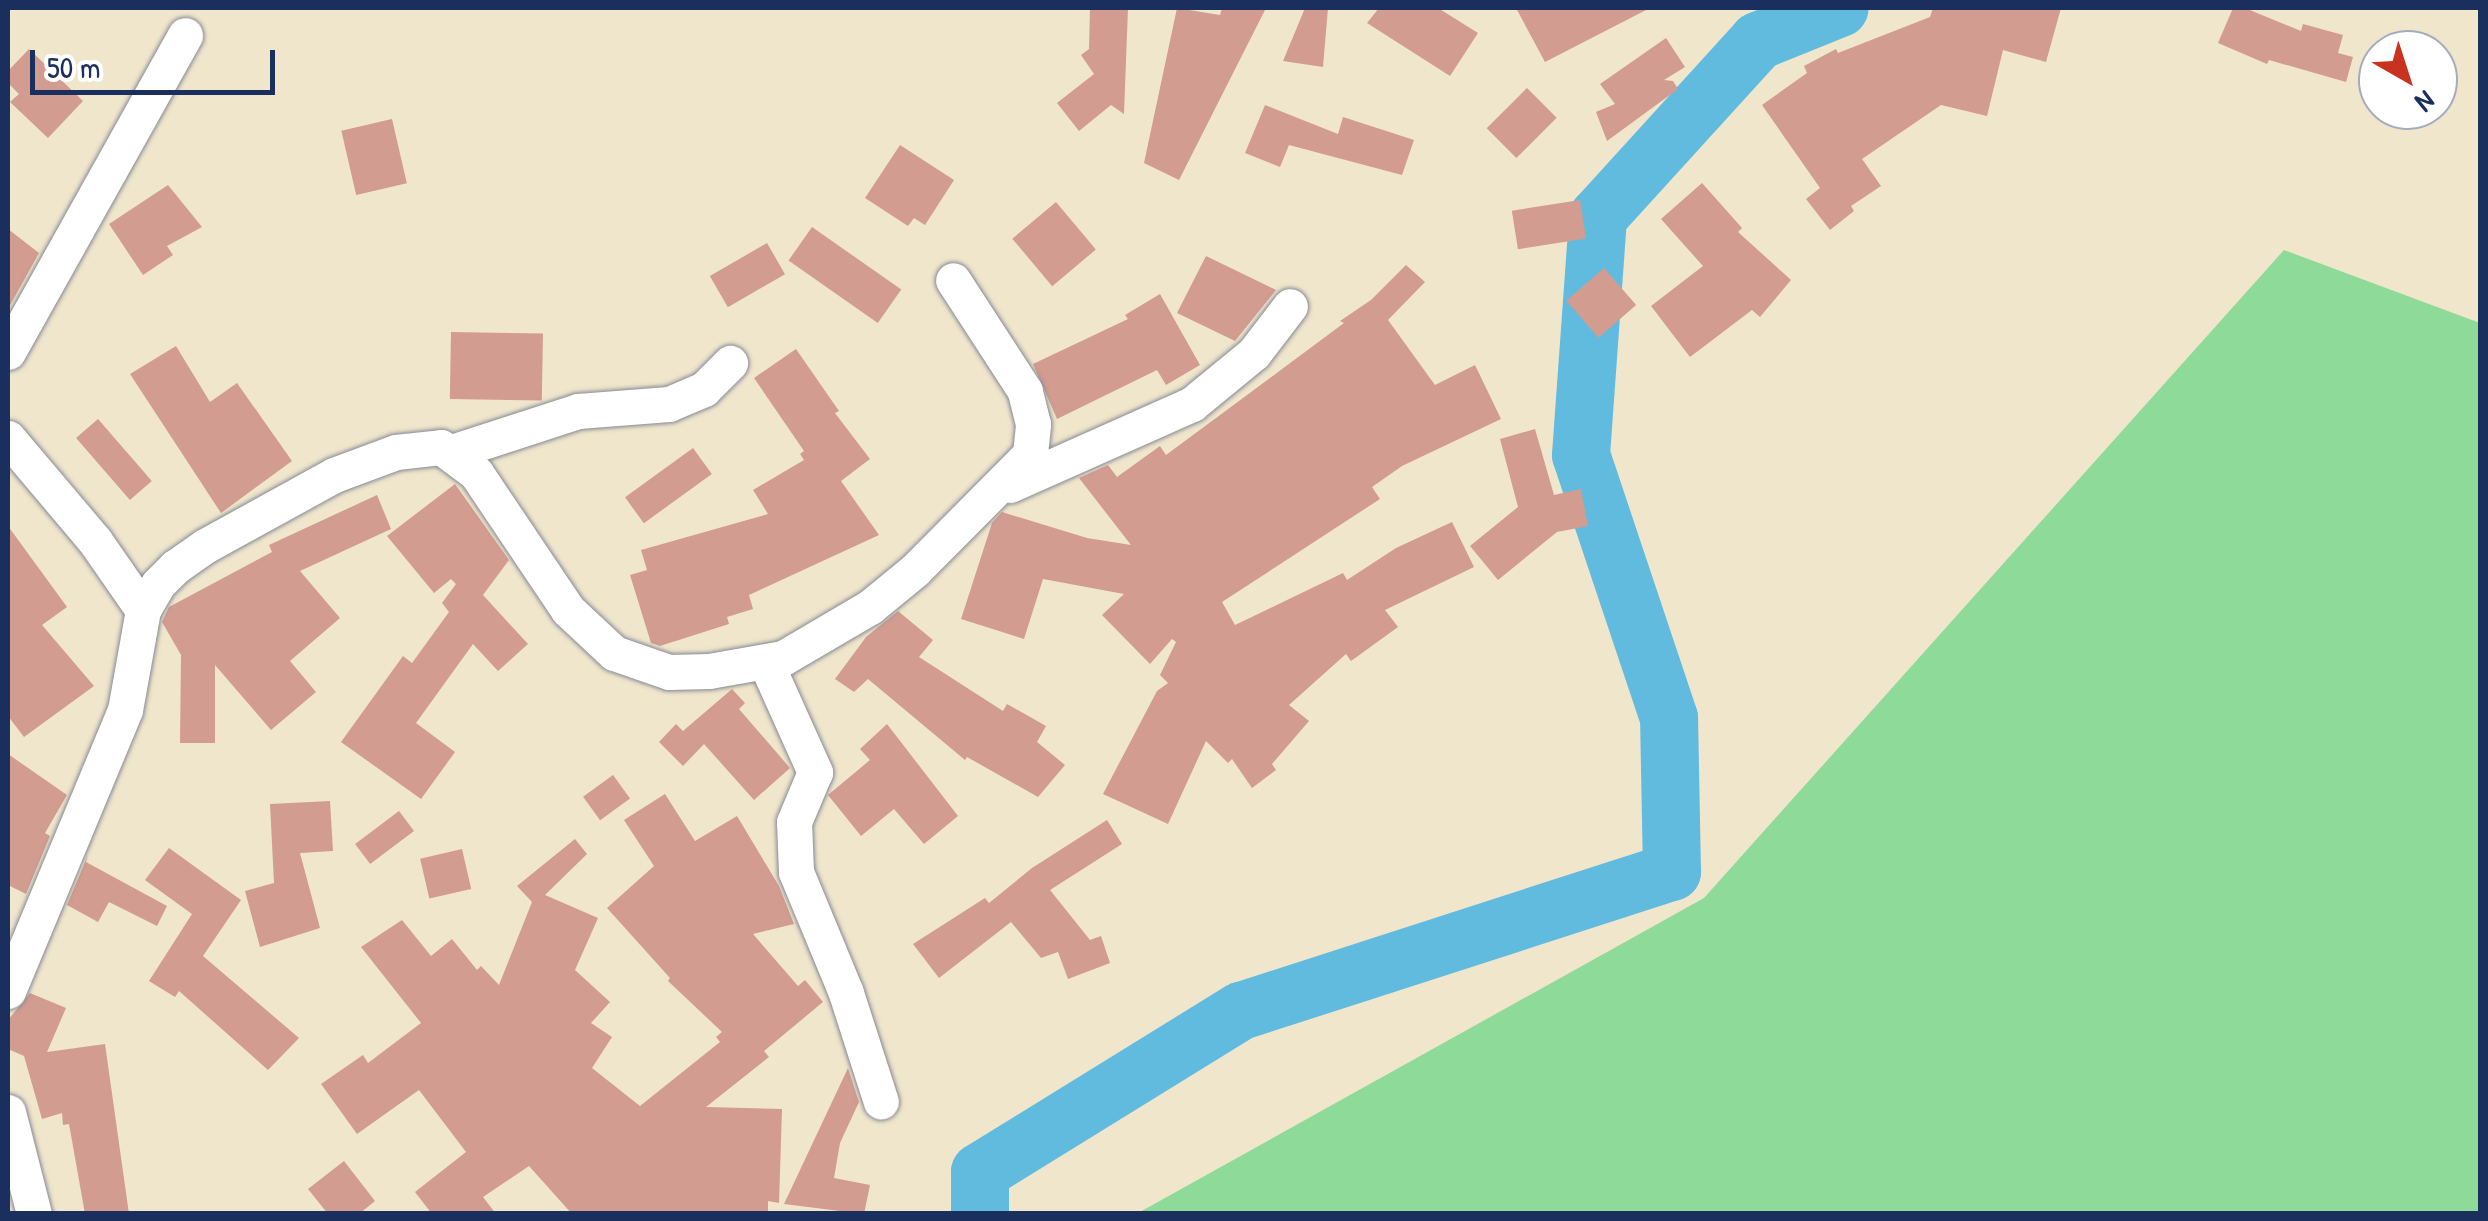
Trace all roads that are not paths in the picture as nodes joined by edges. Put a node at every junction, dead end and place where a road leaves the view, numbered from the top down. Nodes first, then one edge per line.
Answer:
1 (186, 35) dead end
2 (953, 280) dead end
3 (1290, 306) dead end
4 (8, 352) edge
5 (730, 364) dead end
6 (8, 438) edge
7 (452, 452) junction
8 (996, 492) junction
9 (143, 610) junction
10 (766, 663) junction
11 (8, 990) edge
12 (881, 1102) dead end
13 (8, 1112) edge
14 (34, 1214) edge

1 - 4 street
2 - 8 street
3 - 8 street
5 - 7 street
6 - 9 street
7 - 9 street
7 - 10 street
8 - 10 street
9 - 11 street
10 - 12 street
13 - 14 street

